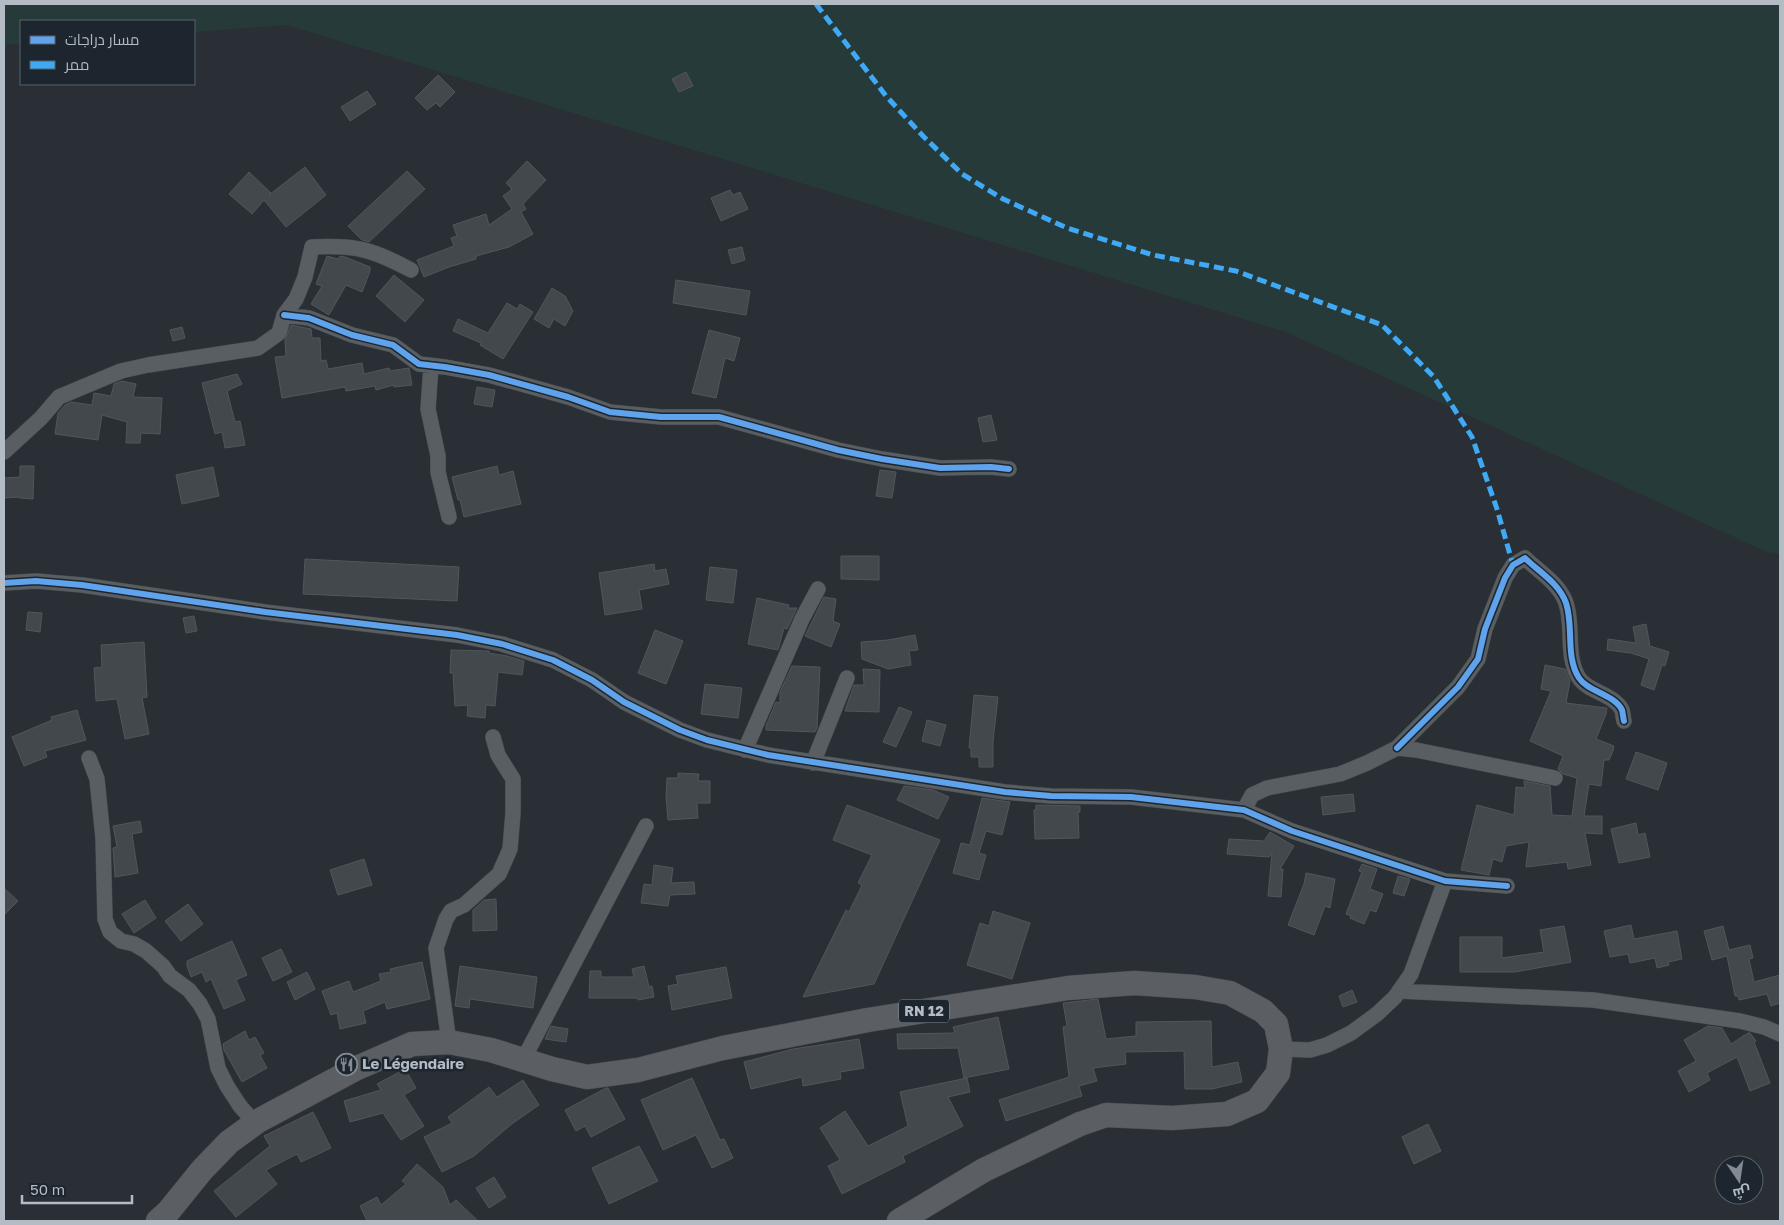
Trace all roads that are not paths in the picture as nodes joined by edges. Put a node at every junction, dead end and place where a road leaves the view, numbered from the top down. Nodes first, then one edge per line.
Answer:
1 (411, 270) dead end
2 (284, 315) junction
3 (431, 366) junction
4 (4, 452) edge
5 (1009, 469) dead end
6 (449, 518) dead end
7 (4, 583) edge
8 (818, 588) dead end
9 (847, 678) dead end
10 (1624, 721) dead end
11 (493, 737) dead end
12 (1397, 748) junction
13 (745, 750) junction
14 (89, 758) dead end
15 (813, 762) junction
16 (1555, 778) dead end
17 (1244, 810) junction
18 (646, 826) dead end
19 (1445, 881) junction
20 (1507, 886) dead end
21 (1399, 990) junction
22 (1780, 1034) edge
23 (449, 1042) junction
24 (1281, 1049) junction
25 (523, 1060) junction
26 (254, 1124) junction
27 (158, 1221) edge
28 (899, 1221) edge

1 - 2 street
2 - 3 street
2 - 4 street
3 - 5 street
3 - 6 street
7 - 13 street
8 - 13 street
9 - 15 street
10 - 12 street
11 - 23 street
12 - 16 street
12 - 17 street
13 - 15 street
14 - 26 street
15 - 17 street
17 - 19 street
18 - 25 street
19 - 20 street
19 - 21 street
21 - 22 street
21 - 24 street
23 - 25 main road, RN 12
23 - 26 main road, RN 12
24 - 25 main road, RN 12
24 - 28 main road, RN 12
26 - 27 main road, RN 12

